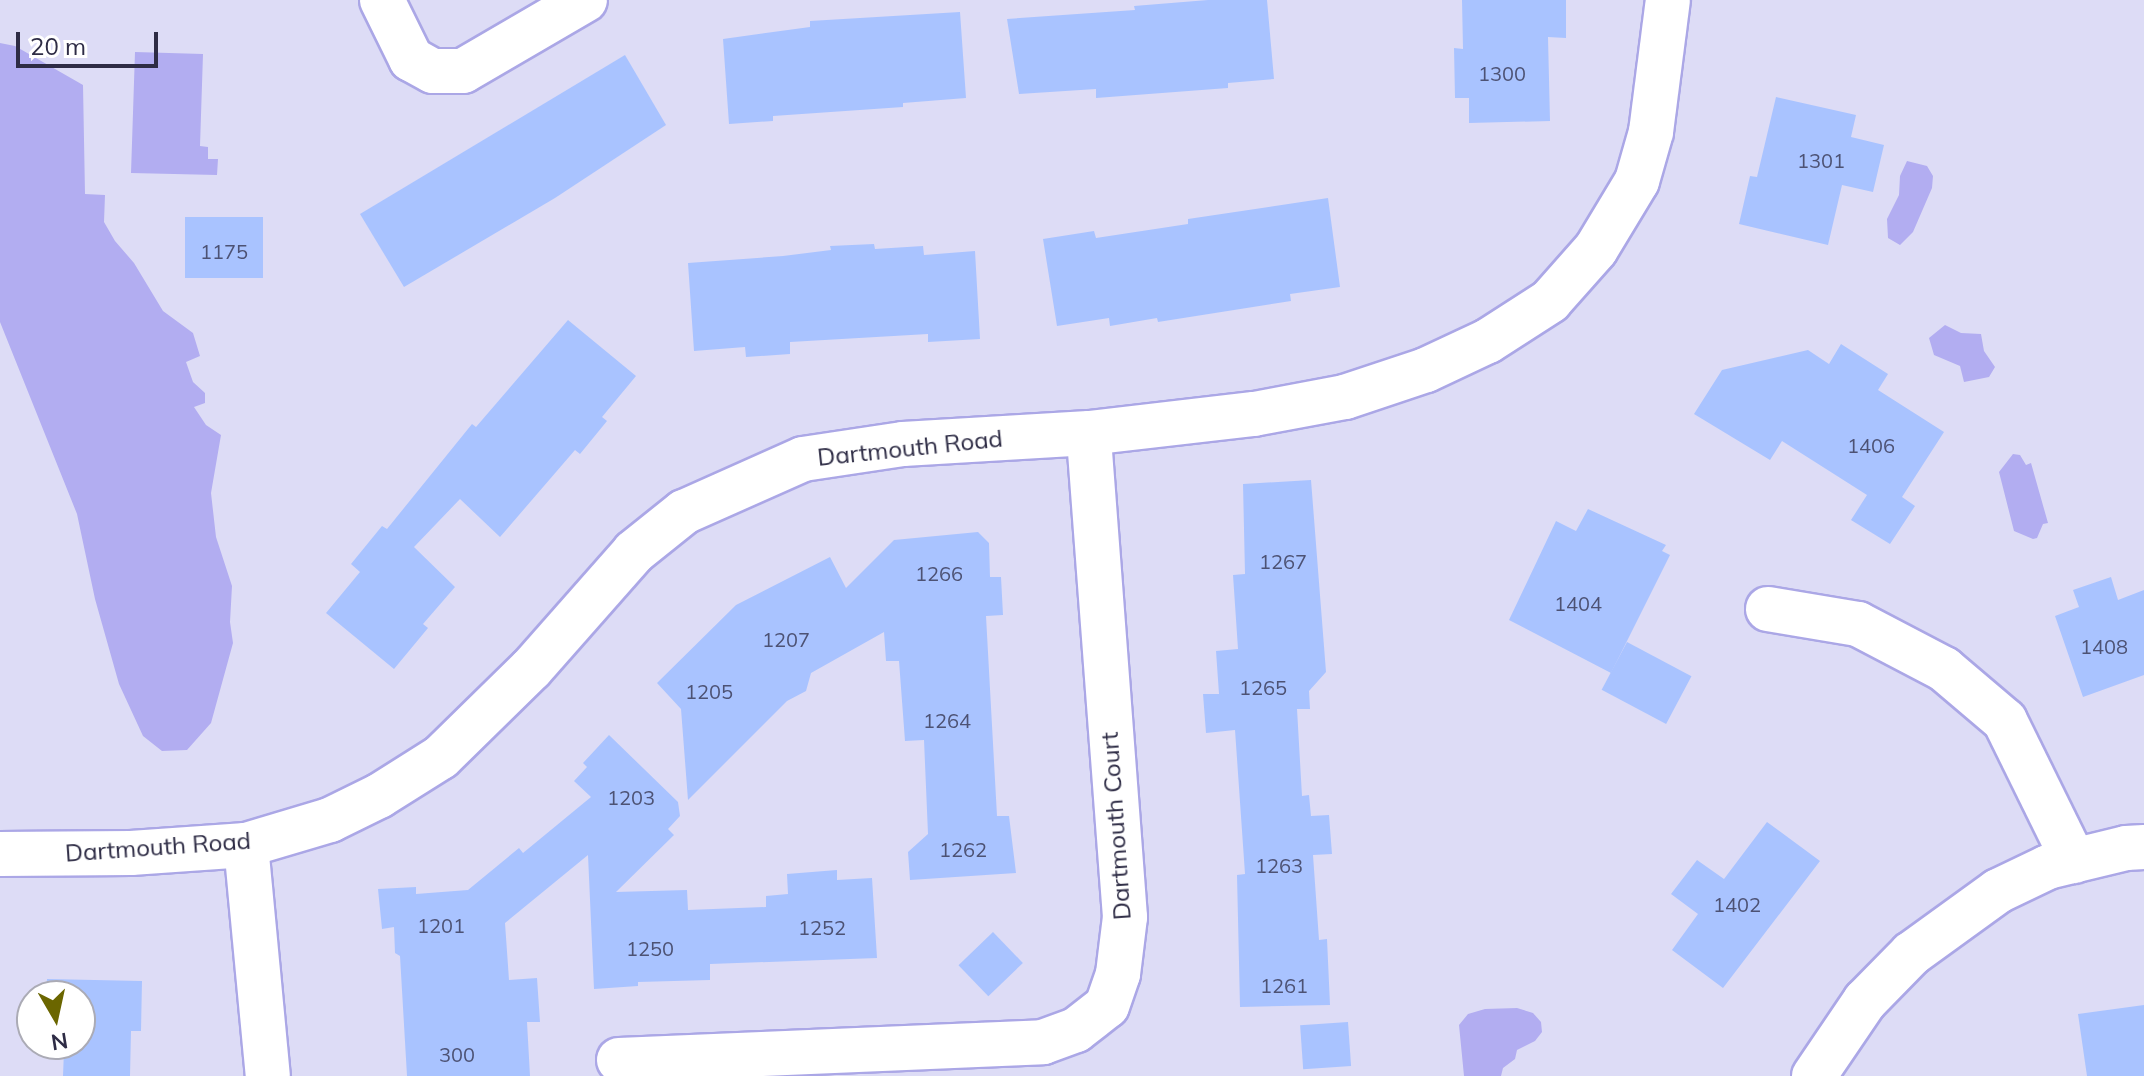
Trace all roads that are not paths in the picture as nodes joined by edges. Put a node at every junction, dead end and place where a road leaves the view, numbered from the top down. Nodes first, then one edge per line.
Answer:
1 (382, 0) edge
2 (585, 0) edge
3 (1668, 0) edge
4 (1089, 433) junction
5 (1768, 609) dead end
6 (246, 845) junction
7 (2144, 847) edge
8 (0, 854) edge
9 (2074, 861) junction
10 (619, 1060) dead end
11 (268, 1076) edge
12 (1814, 1076) edge

1 - 2 street
3 - 4 street, Dartmouth Road
4 - 6 street, Dartmouth Road
4 - 10 street, Dartmouth Court
5 - 9 street
6 - 8 street, Dartmouth Road
6 - 11 street
7 - 9 street
9 - 12 street

